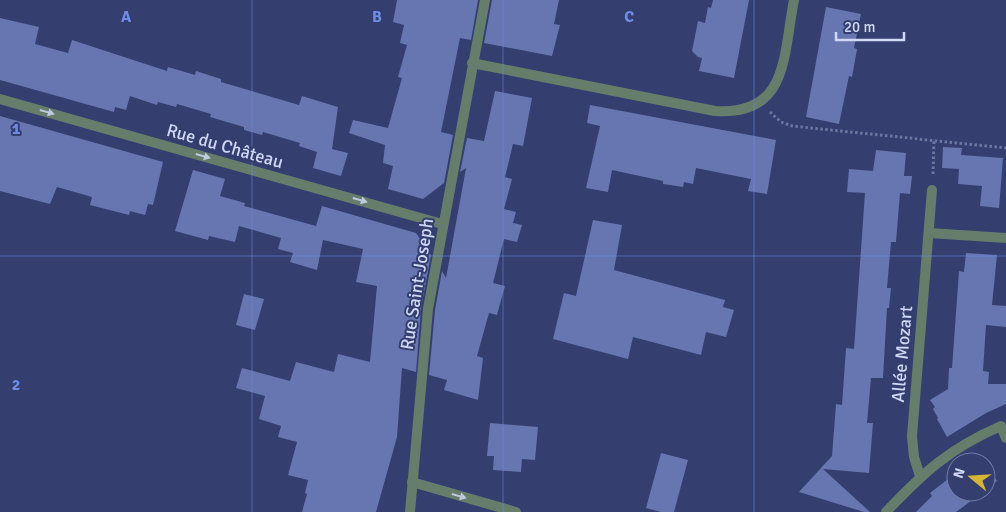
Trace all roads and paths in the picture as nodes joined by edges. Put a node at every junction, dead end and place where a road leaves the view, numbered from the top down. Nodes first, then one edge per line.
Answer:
1 (485, 0) edge
2 (794, 0) edge
3 (472, 63) junction
4 (0, 98) edge
5 (761, 102) junction
6 (934, 140) junction
7 (1006, 148) edge
8 (932, 190) joint
9 (442, 224) junction
10 (929, 233) junction
11 (1006, 238) edge
12 (1006, 438) edge
13 (920, 476) junction
14 (412, 482) junction
15 (410, 512) edge
16 (516, 512) edge
17 (886, 512) edge

1 - 3 street, Rue Saint-Joseph
2 - 5 street
3 - 5 street
3 - 9 street, Rue Saint-Joseph
4 -> 9 street, Rue du Château
5 - 6 path
6 - 7 path
6 - 8 path
8 - 10 street, Allée Mozart
9 - 14 street, Rue Saint-Joseph
10 - 11 street
10 - 13 street, Allée Mozart
12 - 13 street
13 - 17 street
14 - 15 street, Rue Saint-Joseph
14 -> 16 street

